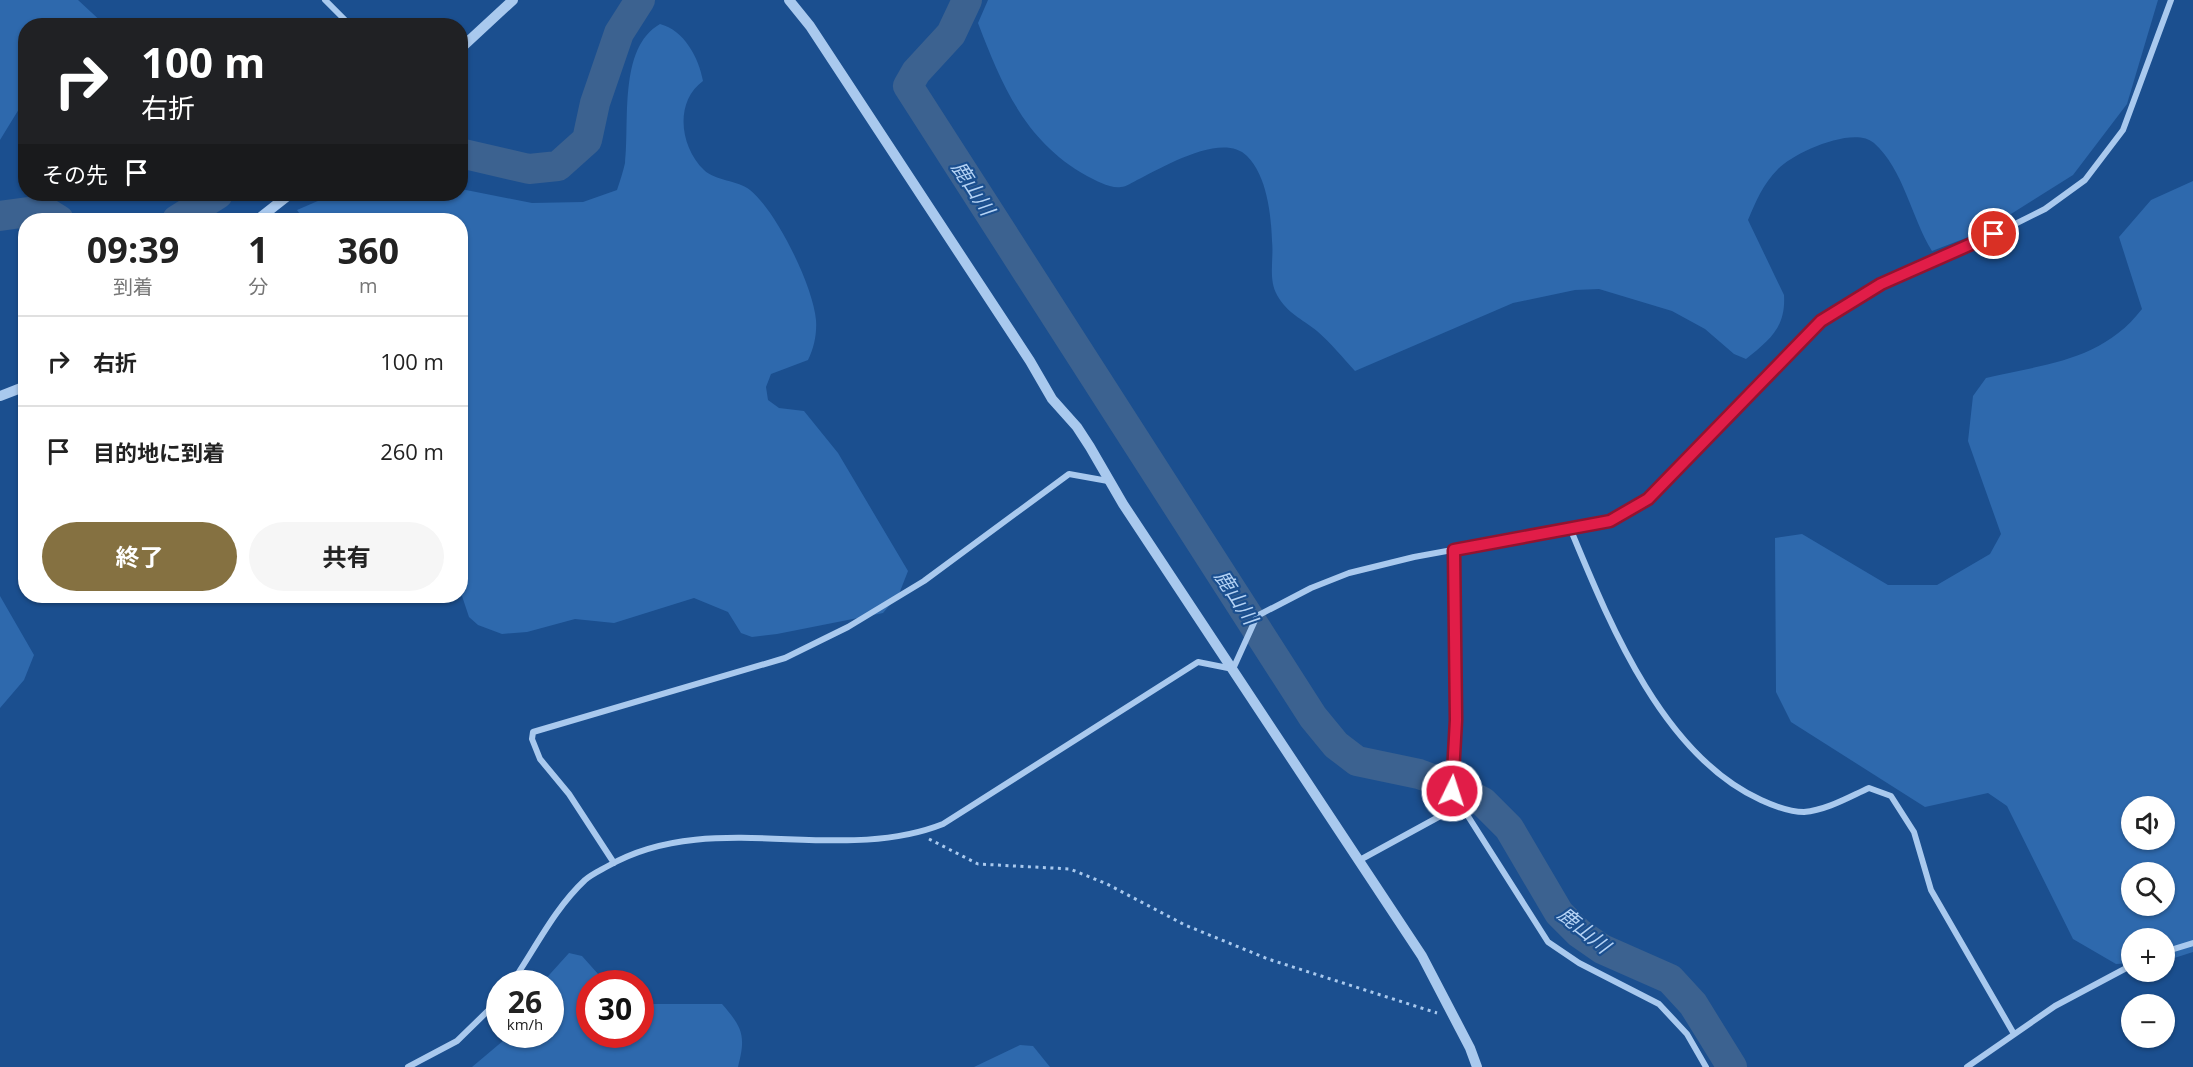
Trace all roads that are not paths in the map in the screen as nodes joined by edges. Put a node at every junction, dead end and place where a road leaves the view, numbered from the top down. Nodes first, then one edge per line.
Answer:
1 (325, 0) edge
2 (513, 0) edge
3 (789, 0) edge
4 (2171, 0) edge
5 (343, 18) edge
6 (468, 42) edge
7 (281, 201) edge
8 (267, 213) edge
9 (18, 389) edge
10 (0, 396) edge
11 (1108, 481) junction
12 (1570, 528) junction
13 (1454, 550) junction
14 (1233, 669) junction
15 (1452, 791) junction
16 (1359, 861) junction
17 (614, 863) junction
18 (2193, 943) edge
19 (2175, 949) edge
20 (520, 970) edge
21 (2121, 970) edge
22 (486, 1013) edge
23 (2014, 1034) junction
24 (408, 1067) edge
25 (1477, 1067) edge
26 (1706, 1067) edge
27 (1967, 1067) edge

1 - 5 street
2 - 6 street
3 - 11 street
4 - 12 street
7 - 8 street
9 - 10 street
11 - 14 street
11 - 17 street
12 - 13 street
12 - 23 street
13 - 14 street
13 - 15 street
14 - 16 street
14 - 17 street
15 - 16 street
15 - 26 street
16 - 25 street
17 - 20 street
18 - 19 street
21 - 23 street
22 - 24 street
23 - 27 street

